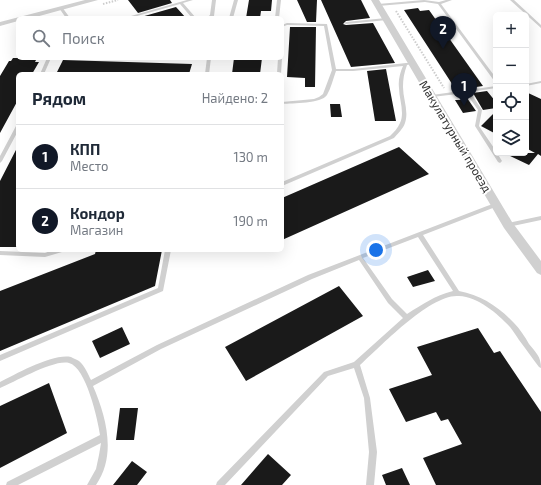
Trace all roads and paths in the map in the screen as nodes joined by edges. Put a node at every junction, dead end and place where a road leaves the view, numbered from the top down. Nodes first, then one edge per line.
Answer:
1 (94, 0) edge
2 (191, 0) edge
3 (214, 0) edge
4 (236, 0) edge
5 (279, 0) edge
6 (450, 0) edge
7 (512, 0) edge
8 (181, 3) junction
9 (376, 3) edge
10 (439, 3) junction
11 (391, 4) junction
12 (61, 8) junction
13 (31, 16) edge
14 (67, 16) edge
15 (133, 16) edge
16 (192, 16) edge
17 (212, 16) edge
18 (232, 16) edge
19 (277, 16) edge
20 (386, 19) junction
21 (16, 20) edge
22 (346, 23) dead end
23 (0, 24) edge
24 (284, 25) edge
25 (541, 27) edge
26 (49, 60) edge
27 (209, 60) edge
28 (280, 60) edge
29 (409, 64) junction
30 (334, 70) junction
31 (43, 72) edge
32 (207, 72) edge
33 (278, 72) edge
34 (493, 77) edge
35 (541, 82) edge
36 (529, 84) edge
37 (493, 87) edge
38 (467, 91) junction
39 (446, 94) junction
40 (432, 96) junction
41 (284, 103) edge
42 (16, 131) edge
43 (0, 161) edge
44 (500, 161) dead end
45 (284, 183) edge
46 (496, 205) junction
47 (541, 218) edge
48 (508, 225) junction
49 (419, 234) junction
50 (54, 252) edge
51 (168, 252) edge
52 (0, 253) edge
53 (360, 258) junction
54 (541, 270) edge
55 (457, 293) junction
56 (407, 318) junction
57 (0, 358) edge
58 (356, 364) junction
59 (541, 365) edge
60 (90, 384) junction
61 (0, 385) edge
62 (104, 437) junction
63 (10, 485) edge
64 (91, 485) edge
65 (220, 485) edge
66 (370, 485) edge

1 - 12 street
2 - 8 lane
3 - 17 lane
4 - 18 lane
5 - 19 lane
6 - 10 lane
7 - 25 lane
8 - 15 lane
8 - 16 lane
9 - 11 lane
9 - 20 street, Макулатурный проезд
10 - 11 lane
10 - 34 lane
11 - 39 path
12 - 13 street
12 - 14 lane
20 - 22 lane
20 - 29 street, Макулатурный проезд
21 - 23 street
24 - 30 lane
26 - 31 lane
27 - 32 lane
28 - 33 lane
29 - 30 lane
29 - 40 street, Макулатурный проезд
29 - 45 lane
30 - 41 lane
35 - 36 lane
37 - 38 lane
38 - 39 lane
38 - 44 lane
39 - 40 lane
40 - 46 street, Макулатурный проезд
42 - 43 lane
46 - 48 street, Макулатурный проезд
46 - 49 lane
47 - 48 lane
48 - 54 street, Макулатурный проезд
49 - 53 lane
49 - 55 lane
50 - 52 lane
51 - 57 lane
53 - 56 lane
53 - 60 lane
55 - 56 lane
55 - 59 lane
56 - 58 lane
58 - 65 lane
58 - 66 lane
60 - 61 lane
60 - 62 lane
62 - 63 lane
62 - 64 lane

